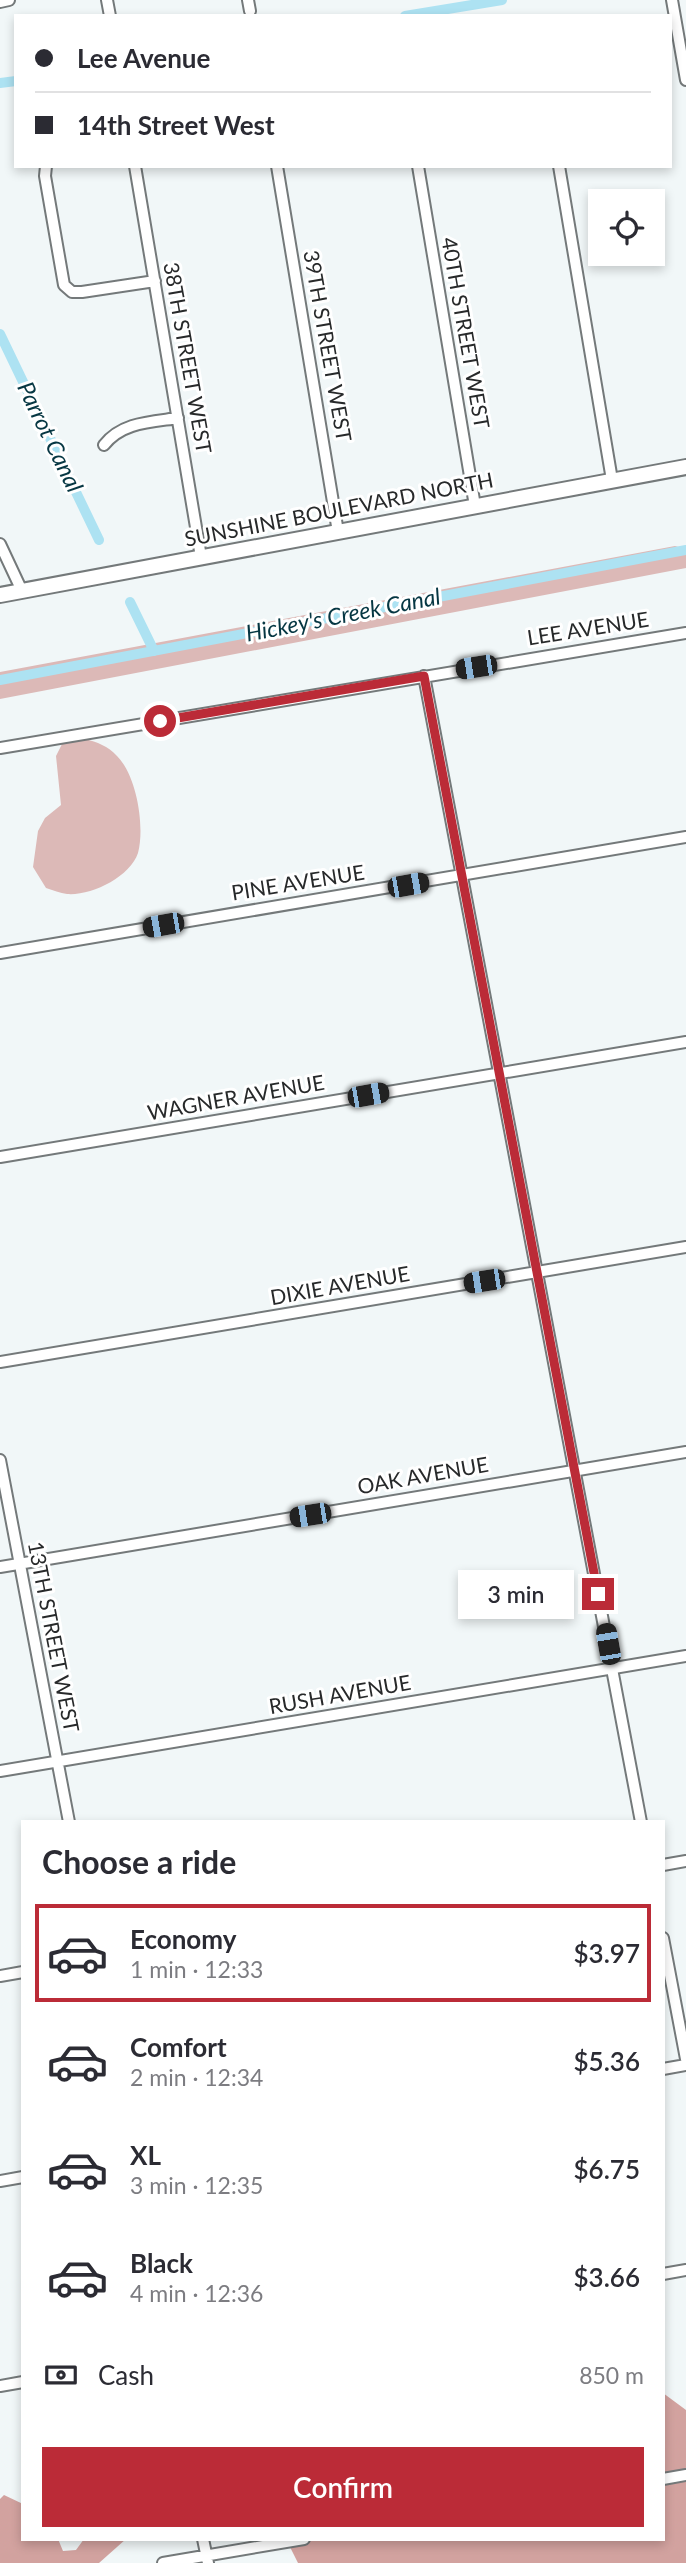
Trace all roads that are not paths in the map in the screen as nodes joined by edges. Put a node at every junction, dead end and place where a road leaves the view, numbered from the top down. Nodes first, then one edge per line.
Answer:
1 (9, 0) edge
2 (672, 0) edge
3 (0, 2) edge
4 (686, 80) edge
5 (47, 168) edge
6 (135, 168) edge
7 (277, 168) edge
8 (418, 168) edge
9 (559, 168) edge
10 (155, 281) junction
11 (178, 418) junction
12 (104, 445) dead end
13 (686, 467) edge
14 (612, 480) junction
15 (475, 506) junction
16 (338, 531) junction
17 (0, 544) edge
18 (201, 557) junction
19 (22, 591) junction
20 (0, 595) edge
21 (686, 633) edge
22 (424, 676) junction
23 (0, 748) edge
24 (686, 837) edge
25 (462, 876) junction
26 (0, 953) edge
27 (686, 1042) edge
28 (500, 1073) junction
29 (0, 1157) edge
30 (686, 1247) edge
31 (538, 1272) junction
32 (0, 1362) edge
33 (686, 1452) edge
34 (0, 1460) edge
35 (575, 1470) junction
36 (19, 1564) junction
37 (0, 1567) edge
38 (686, 1656) edge
39 (612, 1669) junction
40 (58, 1762) junction
41 (0, 1771) edge
42 (69, 1820) edge
43 (641, 1820) edge
44 (686, 1861) edge
45 (665, 1865) edge
46 (665, 1949) edge
47 (21, 1972) edge
48 (0, 1976) edge
49 (686, 2059) edge
50 (686, 2065) edge
51 (665, 2069) edge
52 (21, 2177) edge
53 (0, 2181) edge
54 (686, 2270) edge
55 (665, 2274) edge
56 (21, 2382) edge
57 (0, 2386) edge
58 (686, 2475) edge
59 (665, 2479) edge
60 (203, 2541) edge
61 (294, 2541) edge
62 (207, 2559) edge
63 (163, 2563) edge

1 - 3 street
2 - 4 street
5 - 10 street
6 - 10 street, 38TH STREET WEST
7 - 16 street, 39TH STREET WEST
8 - 15 street, 40TH STREET WEST
9 - 14 street
10 - 11 street, 38TH STREET WEST
11 - 12 street
11 - 18 street, 38TH STREET WEST
13 - 14 street, SUNSHINE BOULEVARD NORTH
14 - 15 street, SUNSHINE BOULEVARD NORTH
15 - 16 street, SUNSHINE BOULEVARD NORTH
16 - 18 street, SUNSHINE BOULEVARD NORTH
17 - 19 street
18 - 19 street, SUNSHINE BOULEVARD NORTH
19 - 20 street, SUNSHINE BOULEVARD NORTH
21 - 22 street, LEE AVENUE
22 - 23 street, LEE AVENUE
22 - 25 street
24 - 25 street, PINE AVENUE
25 - 26 street, PINE AVENUE
25 - 28 street
27 - 28 street, WAGNER AVENUE
28 - 29 street, WAGNER AVENUE
28 - 31 street
30 - 31 street, DIXIE AVENUE
31 - 32 street, DIXIE AVENUE
31 - 35 street
33 - 35 street, OAK AVENUE
34 - 36 street, 13TH STREET WEST
35 - 36 street, OAK AVENUE
35 - 39 street
36 - 37 street, OAK AVENUE
36 - 40 street, 13TH STREET WEST
38 - 39 street, RUSH AVENUE
39 - 40 street, RUSH AVENUE
39 - 43 street
40 - 41 street, RUSH AVENUE
40 - 42 street, 13TH STREET WEST
44 - 45 street
46 - 49 street
47 - 48 street
50 - 51 street
52 - 53 street
54 - 55 street
56 - 57 street
58 - 59 street
60 - 62 street
61 - 62 street
62 - 63 street

